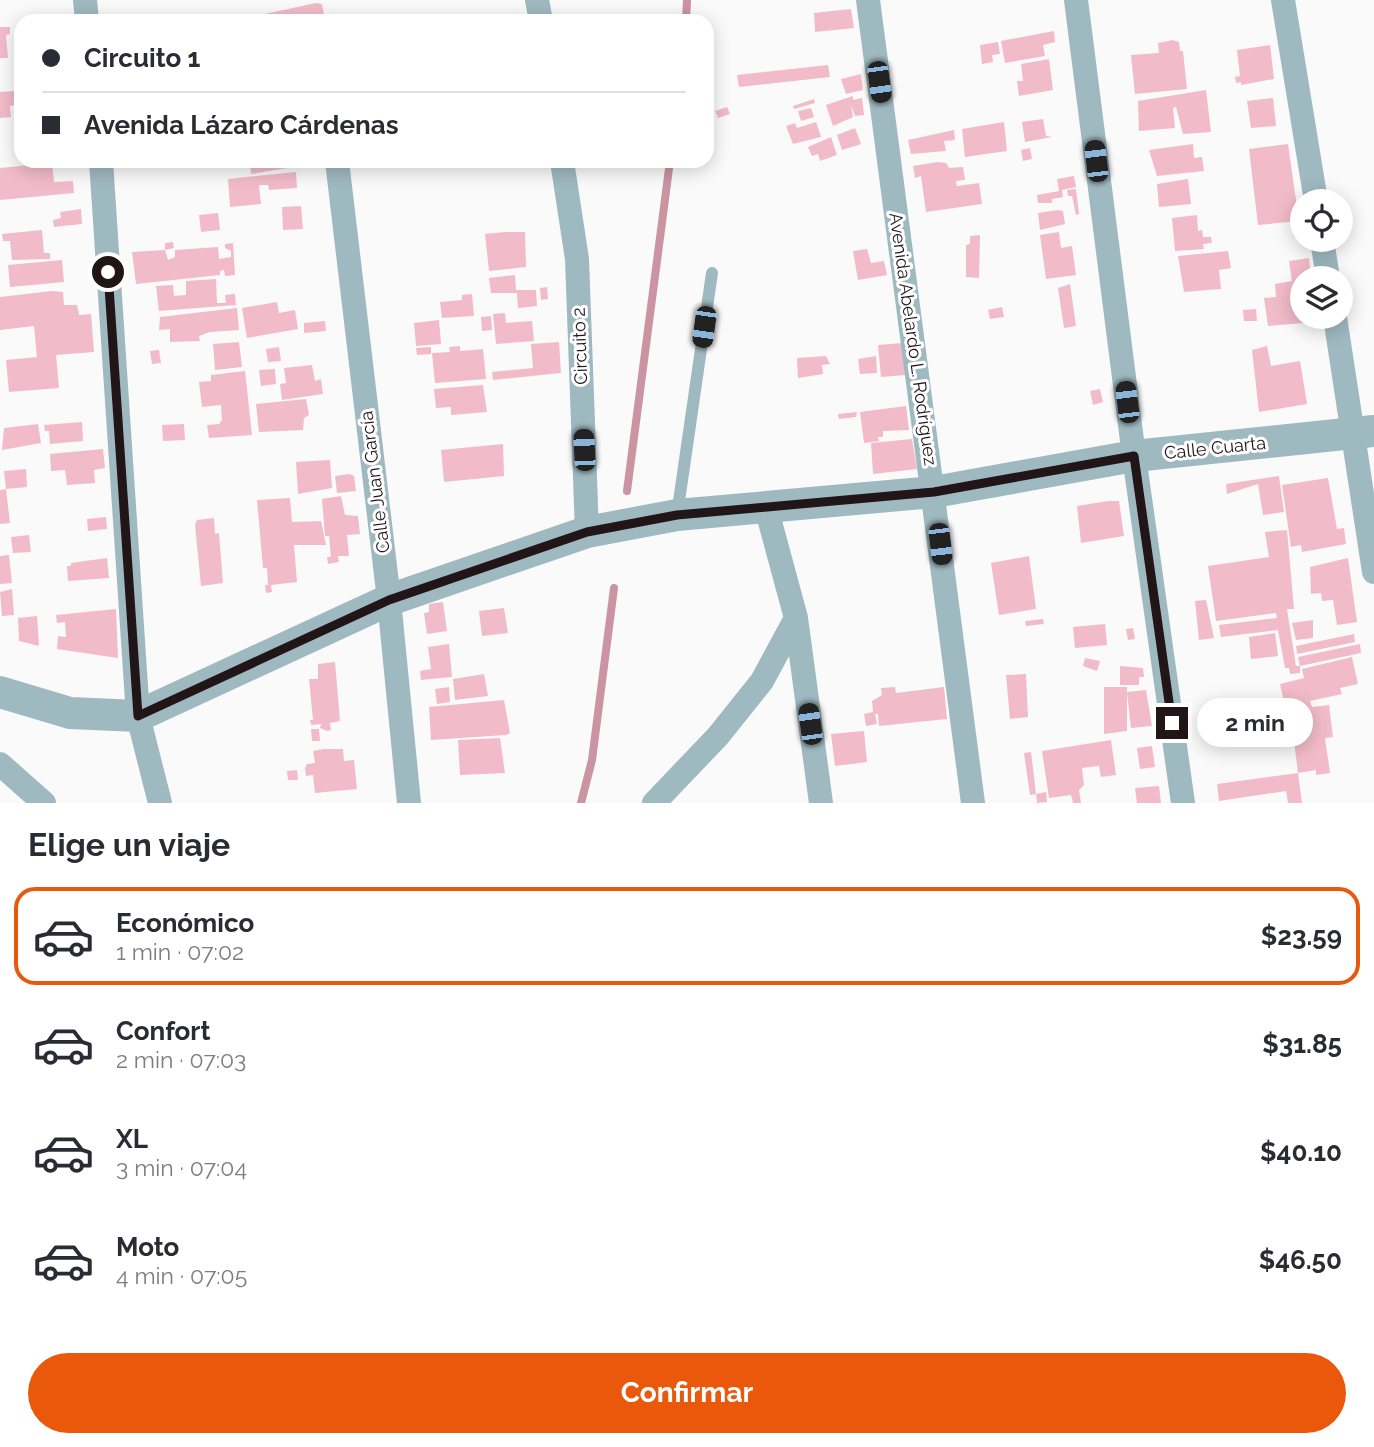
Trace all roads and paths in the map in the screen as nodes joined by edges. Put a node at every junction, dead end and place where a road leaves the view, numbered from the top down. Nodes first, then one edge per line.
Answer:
1 (868, 0) edge
2 (1076, 0) edge
3 (1283, 0) edge
4 (101, 168) edge
5 (338, 168) edge
6 (563, 168) edge
7 (1314, 189) edge
8 (712, 274) dead end
9 (1338, 329) edge
10 (1364, 433) edge
11 (1134, 456) junction
12 (934, 492) junction
13 (766, 507) junction
14 (677, 515) junction
15 (587, 532) junction
16 (1374, 572) edge
17 (389, 600) junction
18 (796, 618) junction
19 (0, 692) edge
20 (138, 716) junction
21 (0, 764) edge
22 (663, 798) edge
23 (43, 802) edge
24 (160, 803) edge
25 (409, 803) edge
26 (821, 803) edge
27 (972, 803) edge
28 (1184, 803) edge

1 - 12 street, Avenida Abelardo L. Rodríguez
2 - 11 street
3 - 7 street
4 - 20 street
5 - 17 street, Calle Juan García
6 - 15 street, Circuito 2
8 - 14 lane
9 - 10 street
10 - 11 street, Calle Cuarta
10 - 16 street
11 - 12 street, Calle Cuarta
11 - 28 street
12 - 13 street, Calle Cuarta
12 - 27 street, Avenida Abelardo L. Rodríguez
13 - 14 street, Calle Cuarta
13 - 18 street
14 - 15 street, Calle Cuarta
15 - 17 street, Calle Cuarta
17 - 20 street, Calle Cuarta
17 - 25 street, Calle Juan García
18 - 22 street
18 - 26 street
19 - 20 street
20 - 24 street
21 - 23 street

